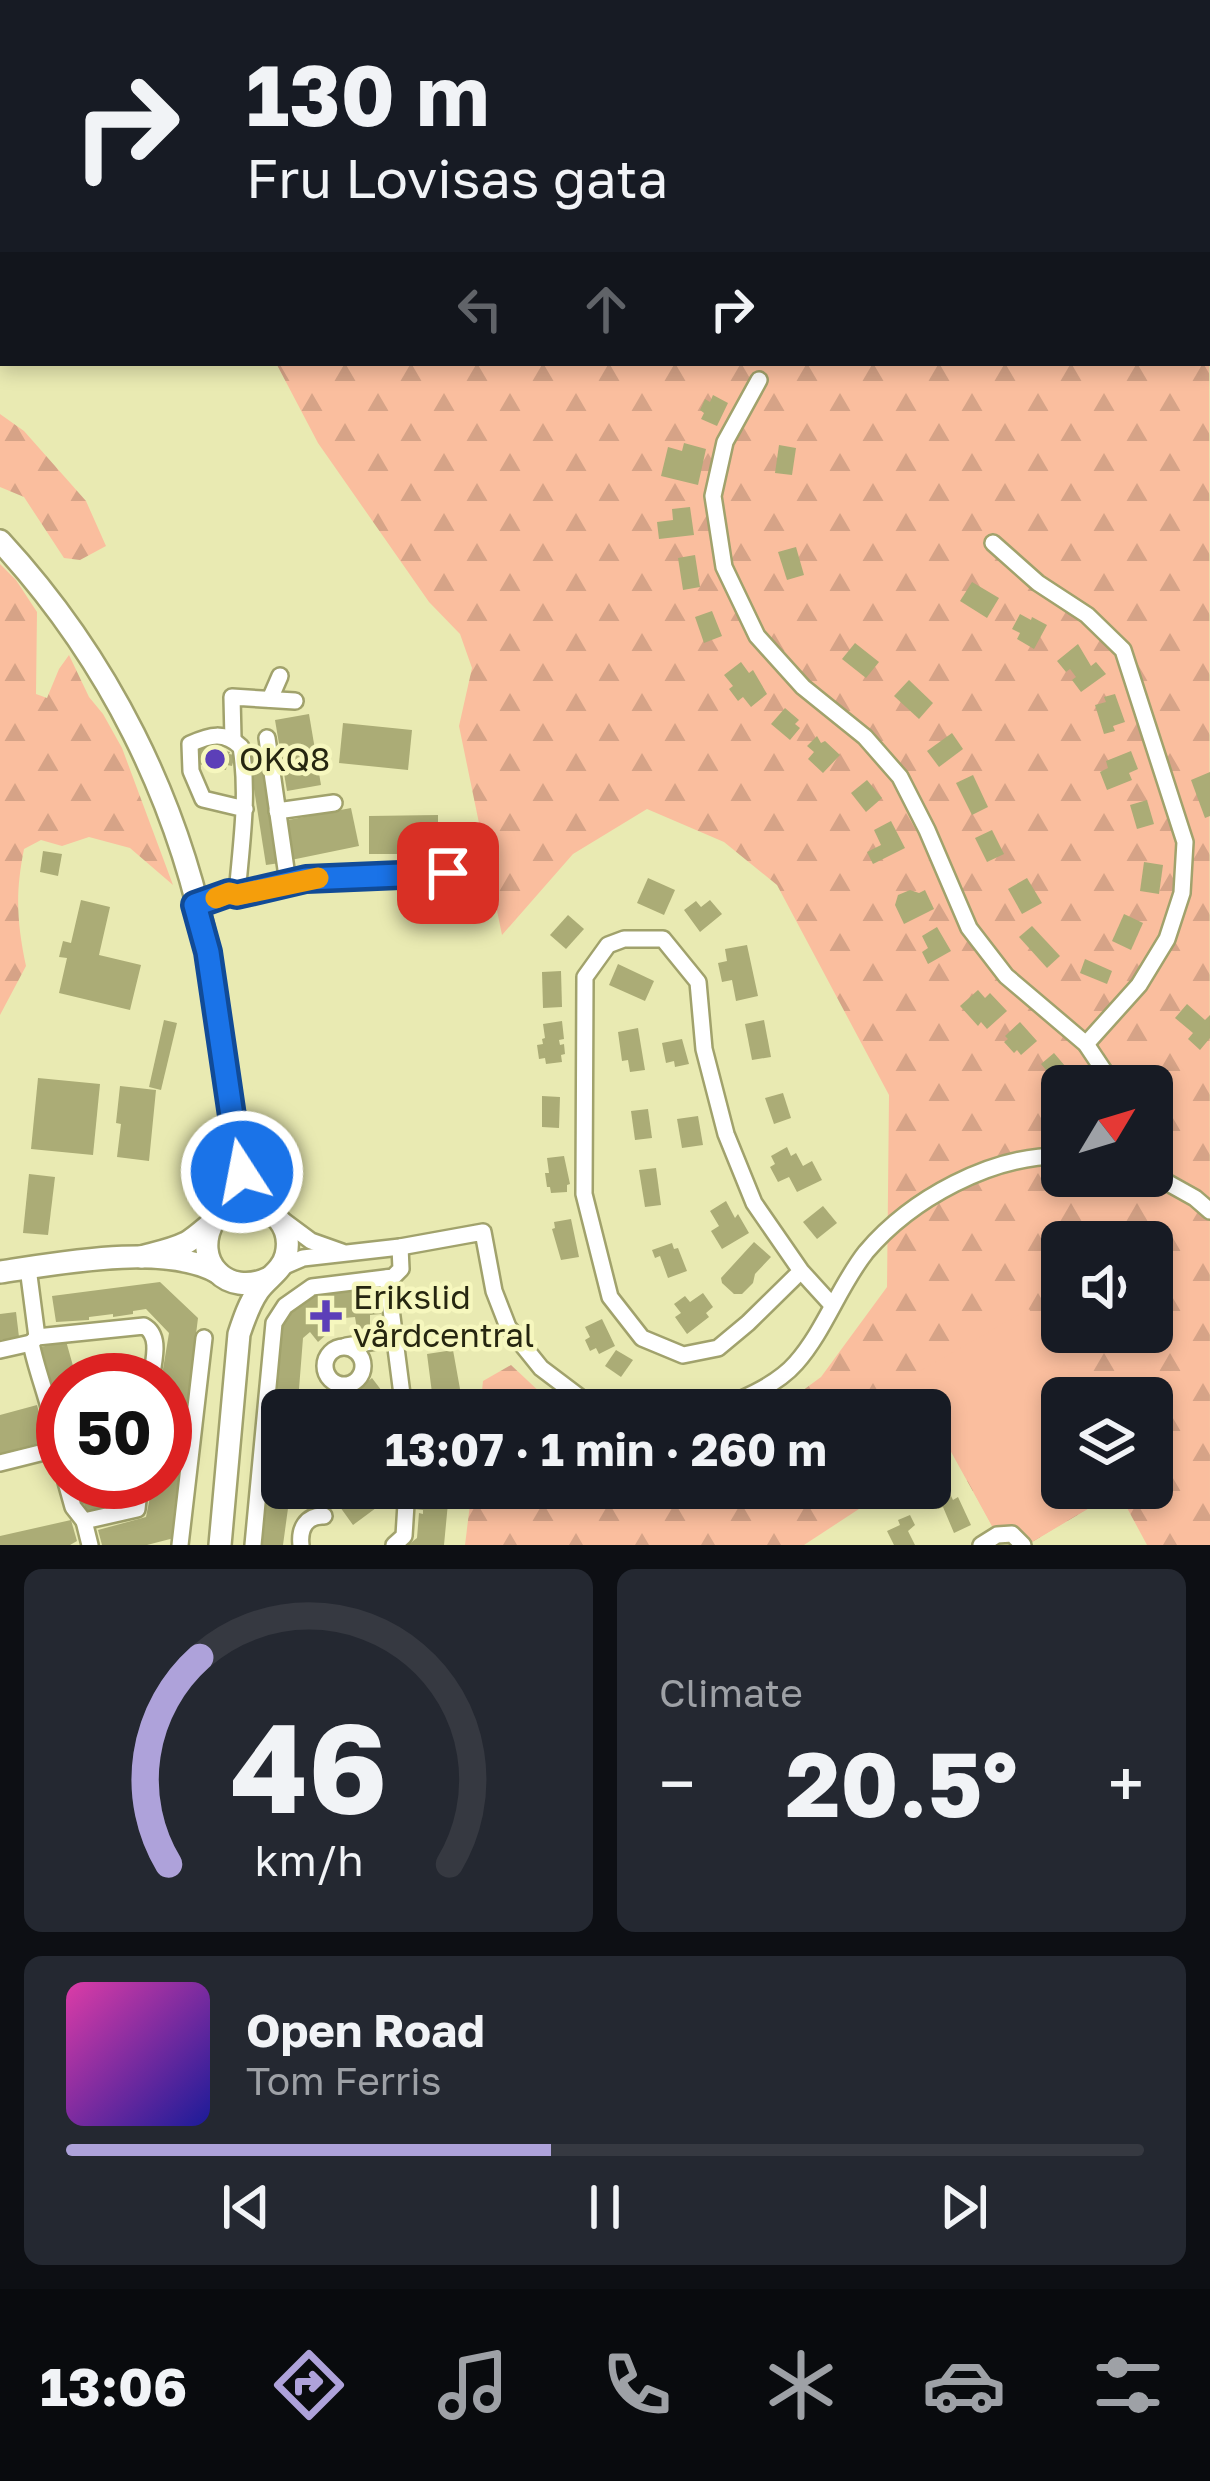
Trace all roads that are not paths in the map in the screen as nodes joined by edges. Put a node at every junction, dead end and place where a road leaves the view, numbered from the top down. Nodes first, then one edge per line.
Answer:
1 (759, 380) dead end
2 (0, 541) edge
3 (992, 543) dead end
4 (280, 676) dead end
5 (270, 699) junction
6 (295, 701) dead end
7 (266, 738) dead end
8 (233, 739) junction
9 (334, 802) dead end
10 (245, 809) junction
11 (278, 811) junction
12 (448, 873) dead end
13 (288, 883) junction
14 (237, 895) junction
15 (195, 905) junction
16 (1086, 1044) junction
17 (1100, 1065) edge
18 (1041, 1156) edge
19 (238, 1157) junction
20 (1173, 1186) edge
21 (270, 1211) junction
22 (1210, 1211) edge
23 (216, 1218) junction
24 (400, 1247) junction
25 (344, 1253) junction
26 (142, 1257) junction
27 (28, 1268) junction
28 (801, 1271) junction
29 (0, 1273) edge
30 (218, 1273) junction
31 (274, 1273) junction
32 (387, 1278) junction
33 (832, 1305) junction
34 (239, 1334) junction
35 (204, 1338) dead end
36 (396, 1338) junction
37 (34, 1340) junction
38 (343, 1346) dead end
39 (0, 1350) edge
40 (154, 1353) edge
41 (36, 1373) edge
42 (402, 1389) edge
43 (569, 1389) edge
44 (760, 1389) edge
45 (36, 1455) edge
46 (0, 1462) edge
47 (75, 1509) edge
48 (133, 1509) edge
49 (406, 1509) edge
50 (324, 1516) dead end
51 (84, 1521) junction
52 (91, 1545) edge
53 (180, 1545) edge
54 (220, 1545) edge
55 (253, 1545) edge
56 (301, 1545) edge
57 (394, 1545) edge
58 (981, 1545) edge
59 (1023, 1545) edge

1 - 16 street
2 - 15 main road
3 - 16 street
4 - 5 street
5 - 6 street
5 - 8 street
7 - 11 street
8 - 10 street
8 - 10 street
9 - 11 street
10 - 14 street
11 - 13 street
12 - 13 street
13 - 14 street
14 - 15 street
15 - 19 main road
16 - 17 street
18 - 33 street
19 - 21 main road
19 - 23 main road
20 - 22 street
21 - 23 main road
21 - 25 street
21 - 31 main road
23 - 26 main road
23 - 30 main road
24 - 25 street
24 - 32 street
24 - 43 street
25 - 31 street
26 - 27 main road
26 - 30 main road
27 - 29 main road
27 - 37 street
28 - 28 street
28 - 33 street
30 - 31 main road
30 - 34 main road
31 - 34 main road
32 - 36 street
32 - 55 street
33 - 44 street
34 - 54 main road
35 - 53 street
36 - 38 street
36 - 42 street
37 - 39 street
37 - 40 street
37 - 41 street
45 - 46 street
47 - 51 street
48 - 51 street
49 - 57 street
50 - 56 street
51 - 52 street
58 - 59 street

